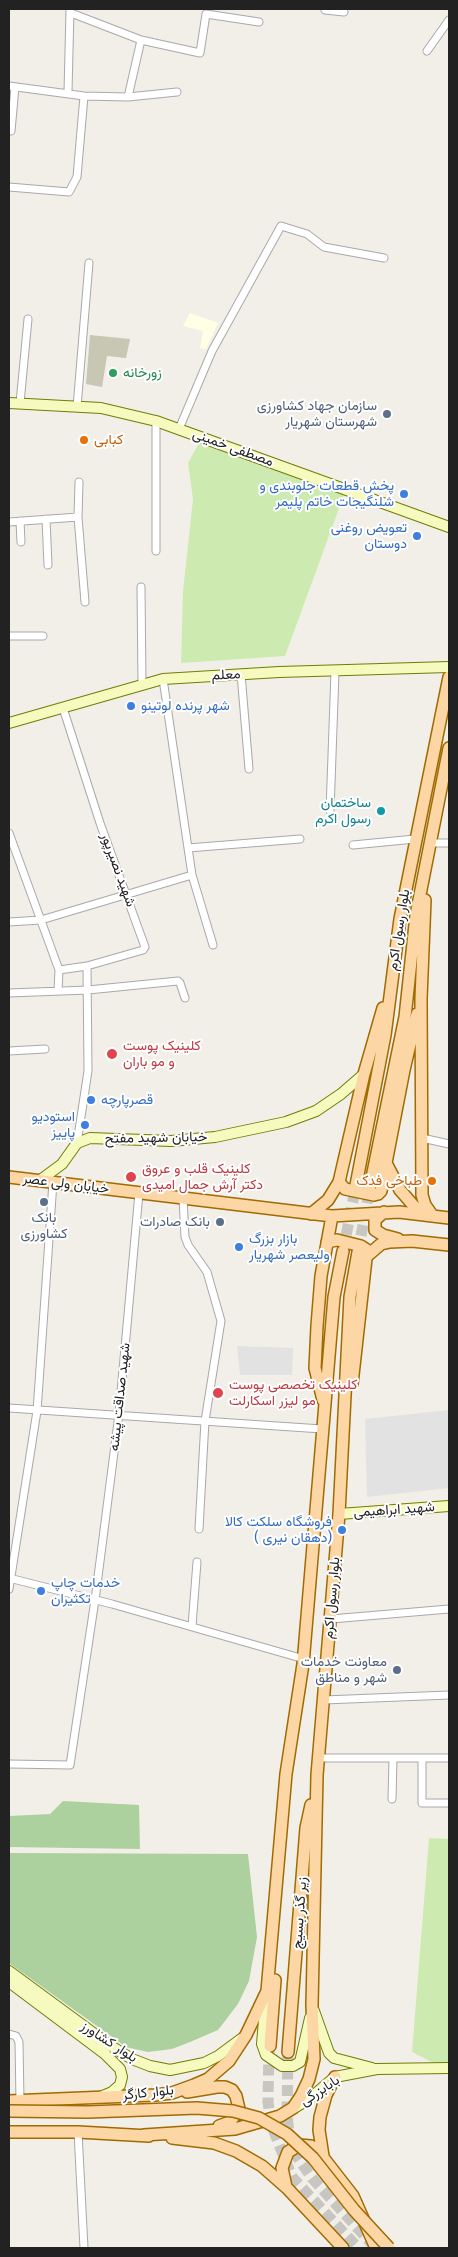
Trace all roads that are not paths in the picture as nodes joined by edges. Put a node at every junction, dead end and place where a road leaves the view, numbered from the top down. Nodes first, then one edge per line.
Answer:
1 (326, 9) edge
2 (70, 11) edge
3 (344, 12) dead end
4 (449, 20) edge
5 (259, 22) dead end
6 (141, 40) junction
7 (427, 52) dead end
8 (12, 86) edge
9 (68, 92) junction
10 (177, 92) dead end
11 (84, 96) junction
12 (128, 97) junction
13 (11, 131) dead end
14 (9, 187) edge
15 (384, 258) dead end
16 (89, 263) dead end
17 (28, 320) dead end
18 (9, 403) edge
19 (20, 403) junction
20 (77, 407) junction
21 (156, 421) junction
22 (179, 429) junction
23 (79, 482) dead end
24 (78, 517) junction
25 (46, 519) junction
26 (20, 521) junction
27 (9, 522) edge
28 (449, 527) edge
29 (21, 542) dead end
30 (156, 551) dead end
31 (48, 566) dead end
32 (141, 587) dead end
33 (85, 602) dead end
34 (9, 636) edge
35 (43, 636) dead end
36 (449, 667) edge
37 (335, 672) junction
38 (241, 674) junction
39 (449, 677) edge
40 (163, 679) junction
41 (142, 685) junction
42 (63, 708) junction
43 (9, 723) edge
44 (449, 748) edge
45 (447, 768) edge
46 (249, 769) dead end
47 (330, 811) dead end
48 (9, 833) edge
49 (300, 839) dead end
50 (415, 840) junction
51 (430, 843) junction
52 (449, 843) edge
53 (353, 844) dead end
54 (188, 848) junction
55 (427, 862) junction
56 (192, 875) junction
57 (128, 894) junction
58 (41, 920) junction
59 (9, 922) edge
60 (213, 945) dead end
61 (87, 966) junction
62 (59, 970) junction
63 (88, 990) junction
64 (58, 991) junction
65 (389, 992) junction
66 (9, 993) edge
67 (185, 998) dead end
68 (421, 999) junction
69 (45, 1050) dead end
70 (9, 1051) edge
71 (364, 1074) junction
72 (422, 1138) junction
73 (77, 1143) junction
74 (449, 1144) edge
75 (386, 1163) junction
76 (9, 1177) edge
77 (39, 1180) junction
78 (53, 1182) junction
79 (339, 1182) junction
80 (356, 1185) tunnel mouth
81 (370, 1187) tunnel mouth
82 (140, 1193) junction
83 (183, 1198) junction
84 (384, 1212) junction
85 (420, 1213) junction
86 (311, 1214) junction
87 (432, 1215) junction
88 (332, 1216) junction
89 (449, 1218) edge
90 (412, 1241) junction
91 (327, 1242) junction
92 (449, 1245) edge
93 (343, 1251) tunnel mouth
94 (362, 1254) junction
95 (324, 1407) junction
96 (9, 1408) edge
97 (38, 1411) junction
98 (119, 1414) junction
99 (205, 1421) junction
100 (322, 1429) junction
101 (449, 1506) edge
102 (339, 1514) junction
103 (199, 1529) dead end
104 (197, 1562) dead end
105 (10, 1578) edge
106 (9, 1589) edge
107 (95, 1600) junction
108 (449, 1609) edge
109 (331, 1619) junction
110 (192, 1626) junction
111 (304, 1659) junction
112 (449, 1695) edge
113 (324, 1700) junction
114 (318, 1758) junction
115 (393, 1758) junction
116 (422, 1758) junction
117 (449, 1758) edge
118 (9, 1764) edge
119 (286, 1774) junction
120 (316, 1775) junction
121 (392, 1799) dead end
122 (449, 1803) edge
123 (9, 1972) edge
124 (9, 1982) edge
125 (266, 1991) junction
126 (312, 2005) junction
127 (9, 2034) edge
128 (246, 2035) junction
129 (270, 2046) tunnel mouth
130 (108, 2050) junction
131 (288, 2052) tunnel mouth
132 (449, 2068) edge
133 (378, 2069) junction
134 (335, 2077) junction
135 (172, 2093) junction
136 (98, 2098) junction
137 (14, 2101) edge
138 (293, 2108) junction
139 (9, 2110) edge
140 (196, 2131) junction
141 (9, 2132) edge
142 (78, 2132) junction
143 (144, 2135) junction
144 (323, 2156) junction
145 (287, 2188) junction
146 (84, 2248) edge
147 (343, 2248) edge
148 (376, 2248) edge
149 (389, 2248) edge

1 - 3 street
2 - 6 street
2 - 9 street
4 - 7 street
5 - 6 street
6 - 12 street
8 - 9 street
8 - 13 street
9 - 11 street
10 - 12 street
11 - 12 street
11 - 14 street
15 - 22 street
16 - 20 street
17 - 19 street
18 - 19 street, مصطفی خمینی
19 - 20 street, مصطفی خمینی
20 - 21 street, مصطفی خمینی
21 - 22 street, مصطفی خمینی
21 - 30 street
22 - 28 street, مصطفی خمینی
23 - 24 street
24 - 25 street
24 - 33 street
25 - 26 street
25 - 31 street
26 - 27 street
26 - 29 street
32 - 41 street
34 - 35 street
36 - 37 street, معلم
37 - 38 street, معلم
37 - 47 street
38 - 40 street, معلم
38 - 46 street
39 - 50 main road, بلوار رسول اکرم
40 - 41 street, معلم
40 - 54 street
41 - 42 street, معلم
42 - 43 street, معلم
42 - 57 street, شهید نصیرپور
44 - 45 main road, بلوار رسول اکرم
45 - 51 main road, بلوار رسول اکرم
48 - 58 street
49 - 54 street
50 - 53 street
50 - 65 main road, بلوار رسول اکرم
51 - 52 street
51 - 55 main road, بلوار رسول اکرم
54 - 56 street
55 - 68 main road
55 - 81 main road, بلوار رسول اکرم
56 - 57 street
56 - 60 street
57 - 58 street
57 - 61 street, شهید نصیرپور
58 - 59 street
58 - 62 street
61 - 62 street, شهید نصیرپور
61 - 63 street
62 - 64 street
63 - 64 street
63 - 67 street
63 - 73 street
64 - 66 street
65 - 71 main road
65 - 80 main road, بلوار رسول اکرم
68 - 72 main road
68 - 75 main road
69 - 70 street
71 - 73 street, خیابان شهید مفتح
71 - 79 main road
72 - 74 street
72 - 87 main road
73 - 77 street
75 - 79 main road
75 - 85 main road
76 - 77 main road, خیابان ولی عصر
77 - 78 main road, خیابان ولی عصر
78 - 82 main road, خیابان ولی عصر
78 - 97 street
79 - 86 main road
82 - 83 main road, خیابان ولی عصر
82 - 98 street, شهید صداقت پیشه
83 - 86 main road, خیابان ولی عصر
83 - 99 street
84 - 85 main road, خیابان ولی عصر
84 - 88 main road, خیابان ولی عصر
84 - 90 main road
85 - 87 main road, خیابان ولی عصر
86 - 88 main road, خیابان ولی عصر
87 - 89 main road, خیابان ولی عصر
88 - 91 main road
90 - 92 main road
90 - 94 main road
91 - 94 main road
91 - 95 main road
93 - 95 main road, بلوار رسول اکرم
94 - 102 main road, بلوار رسول اکرم
95 - 100 main road, بلوار رسول اکرم
96 - 97 street
97 - 98 street
97 - 105 street
98 - 99 street
98 - 107 street, شهید صداقت پیشه
99 - 100 street
99 - 103 street
100 - 111 main road, بلوار رسول اکرم
101 - 102 street, شهید ابراهیمی
102 - 109 main road, بلوار رسول اکرم
104 - 110 street
105 - 106 street
105 - 107 street
107 - 110 street
107 - 118 street, شهید صداقت پیشه
108 - 109 street
109 - 113 main road, بلوار رسول اکرم
110 - 111 street
111 - 119 main road, بلوار رسول اکرم
112 - 113 street
113 - 114 main road, بلوار رسول اکرم
114 - 115 street
114 - 120 main road, بلوار رسول اکرم
115 - 116 street
115 - 121 street
116 - 117 street
116 - 122 street
119 - 125 main road, بلوار رسول اکرم
119 - 129 main road, زیر گذر بسیج
120 - 126 main road, بلوار رسول اکرم
120 - 131 main road, زیر گذر بسیج
123 - 130 street, بلوار کشاورز
124 - 130 street, بلوار کشاورز
125 - 126 street
125 - 128 main road, بلوار کارگر
126 - 133 street, بابابزرگی
126 - 138 main road, بلوار رسول اکرم
127 - 137 street
128 - 130 street, بلوار کشاورز
128 - 135 main road, بلوار کارگر
130 - 136 street, بلوار کشاورز
132 - 133 street, بابابزرگی
133 - 134 street, بابابزرگی
134 - 138 street, بابابزرگی
134 - 144 main road
135 - 136 main road, بلوار کارگر
135 - 140 main road
136 - 137 main road, بلوار کارگر
138 - 140 main road
139 - 149 main road, bridge
140 - 143 main road
141 - 142 main road
142 - 143 main road
142 - 146 street
143 - 145 main road
144 - 145 main road
144 - 148 main road
145 - 147 main road

